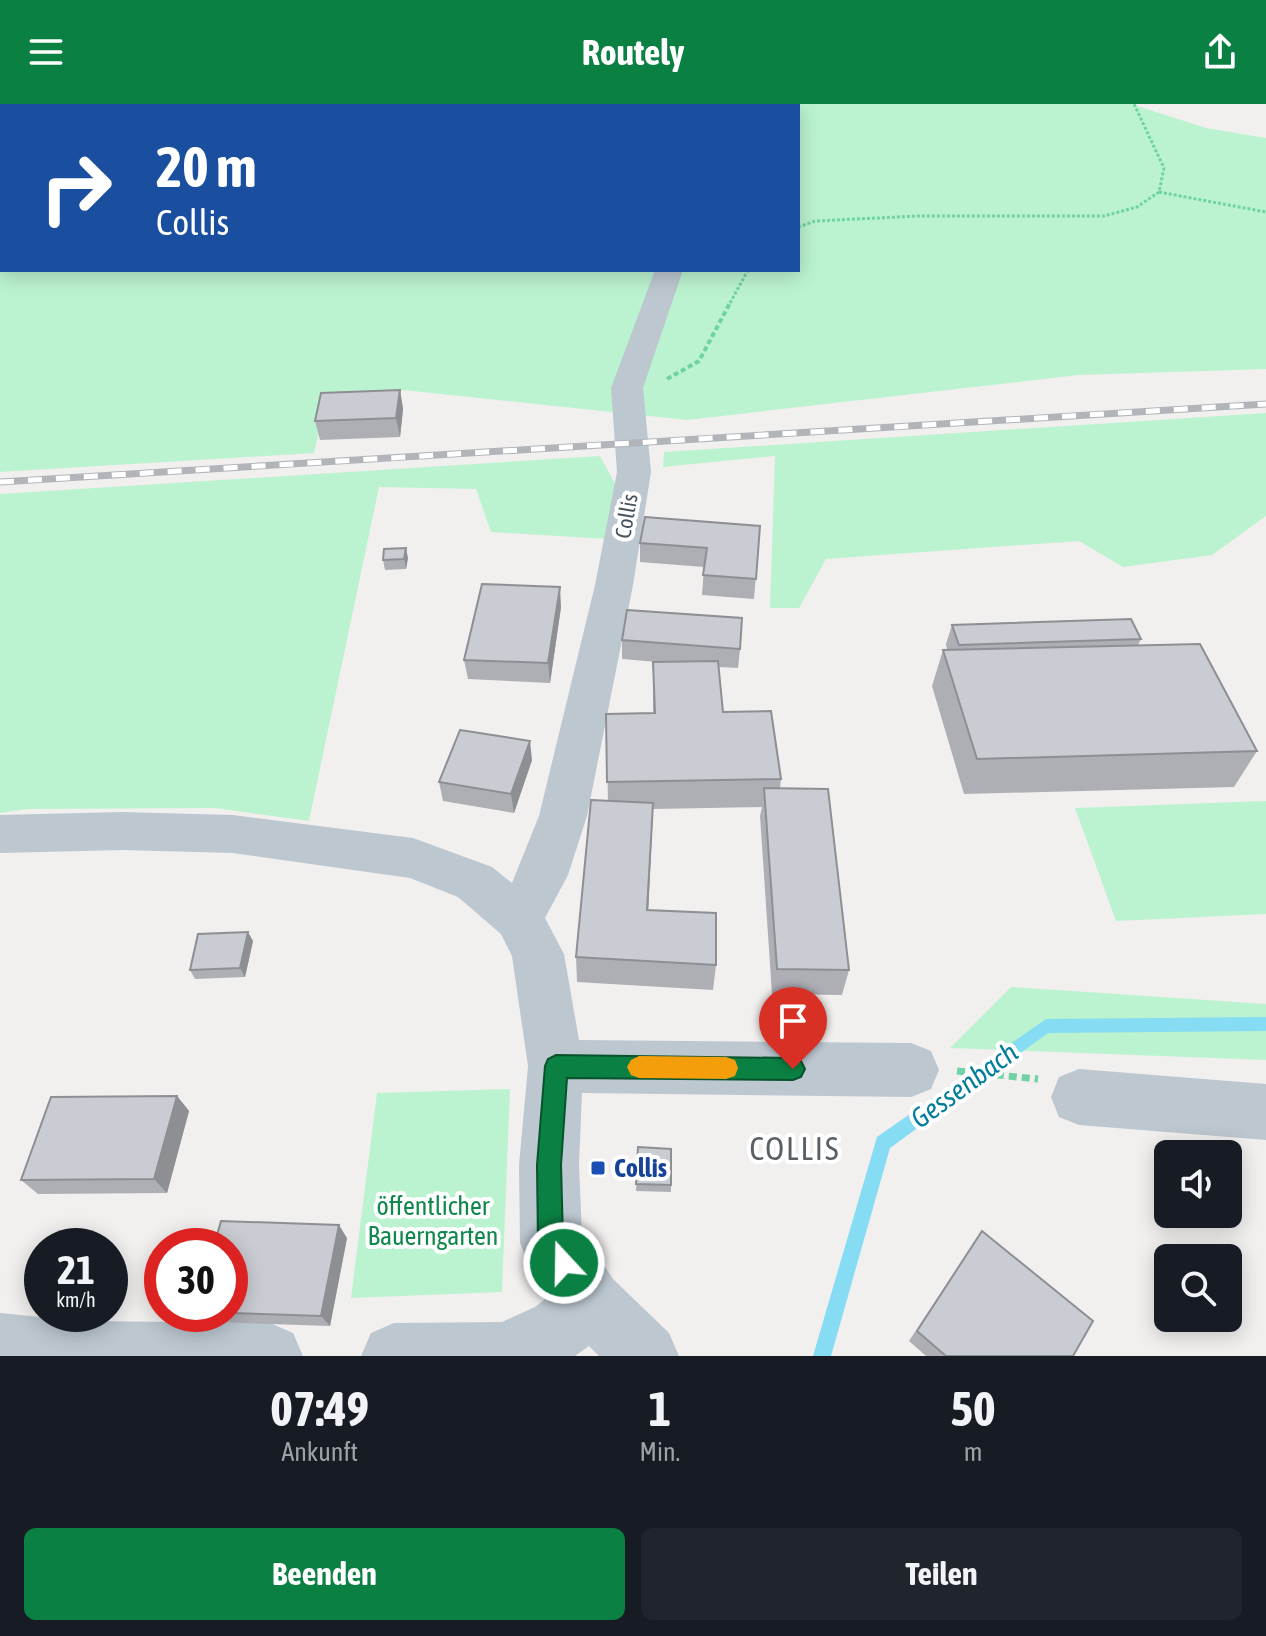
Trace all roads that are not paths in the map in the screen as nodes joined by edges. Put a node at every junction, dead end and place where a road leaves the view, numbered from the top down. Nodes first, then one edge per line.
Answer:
1 (668, 272) edge
2 (0, 834) edge
3 (519, 918) junction
4 (556, 1066) junction
5 (926, 1070) road end
6 (1055, 1086) road end
7 (1266, 1112) edge
8 (591, 1303) junction
9 (0, 1346) edge
10 (270, 1356) edge
11 (394, 1356) edge
12 (646, 1356) edge

1 - 3 street, Collis
2 - 3 street
3 - 4 street
4 - 5 street
4 - 8 street
6 - 7 street
8 - 11 street
8 - 12 street
9 - 10 street

